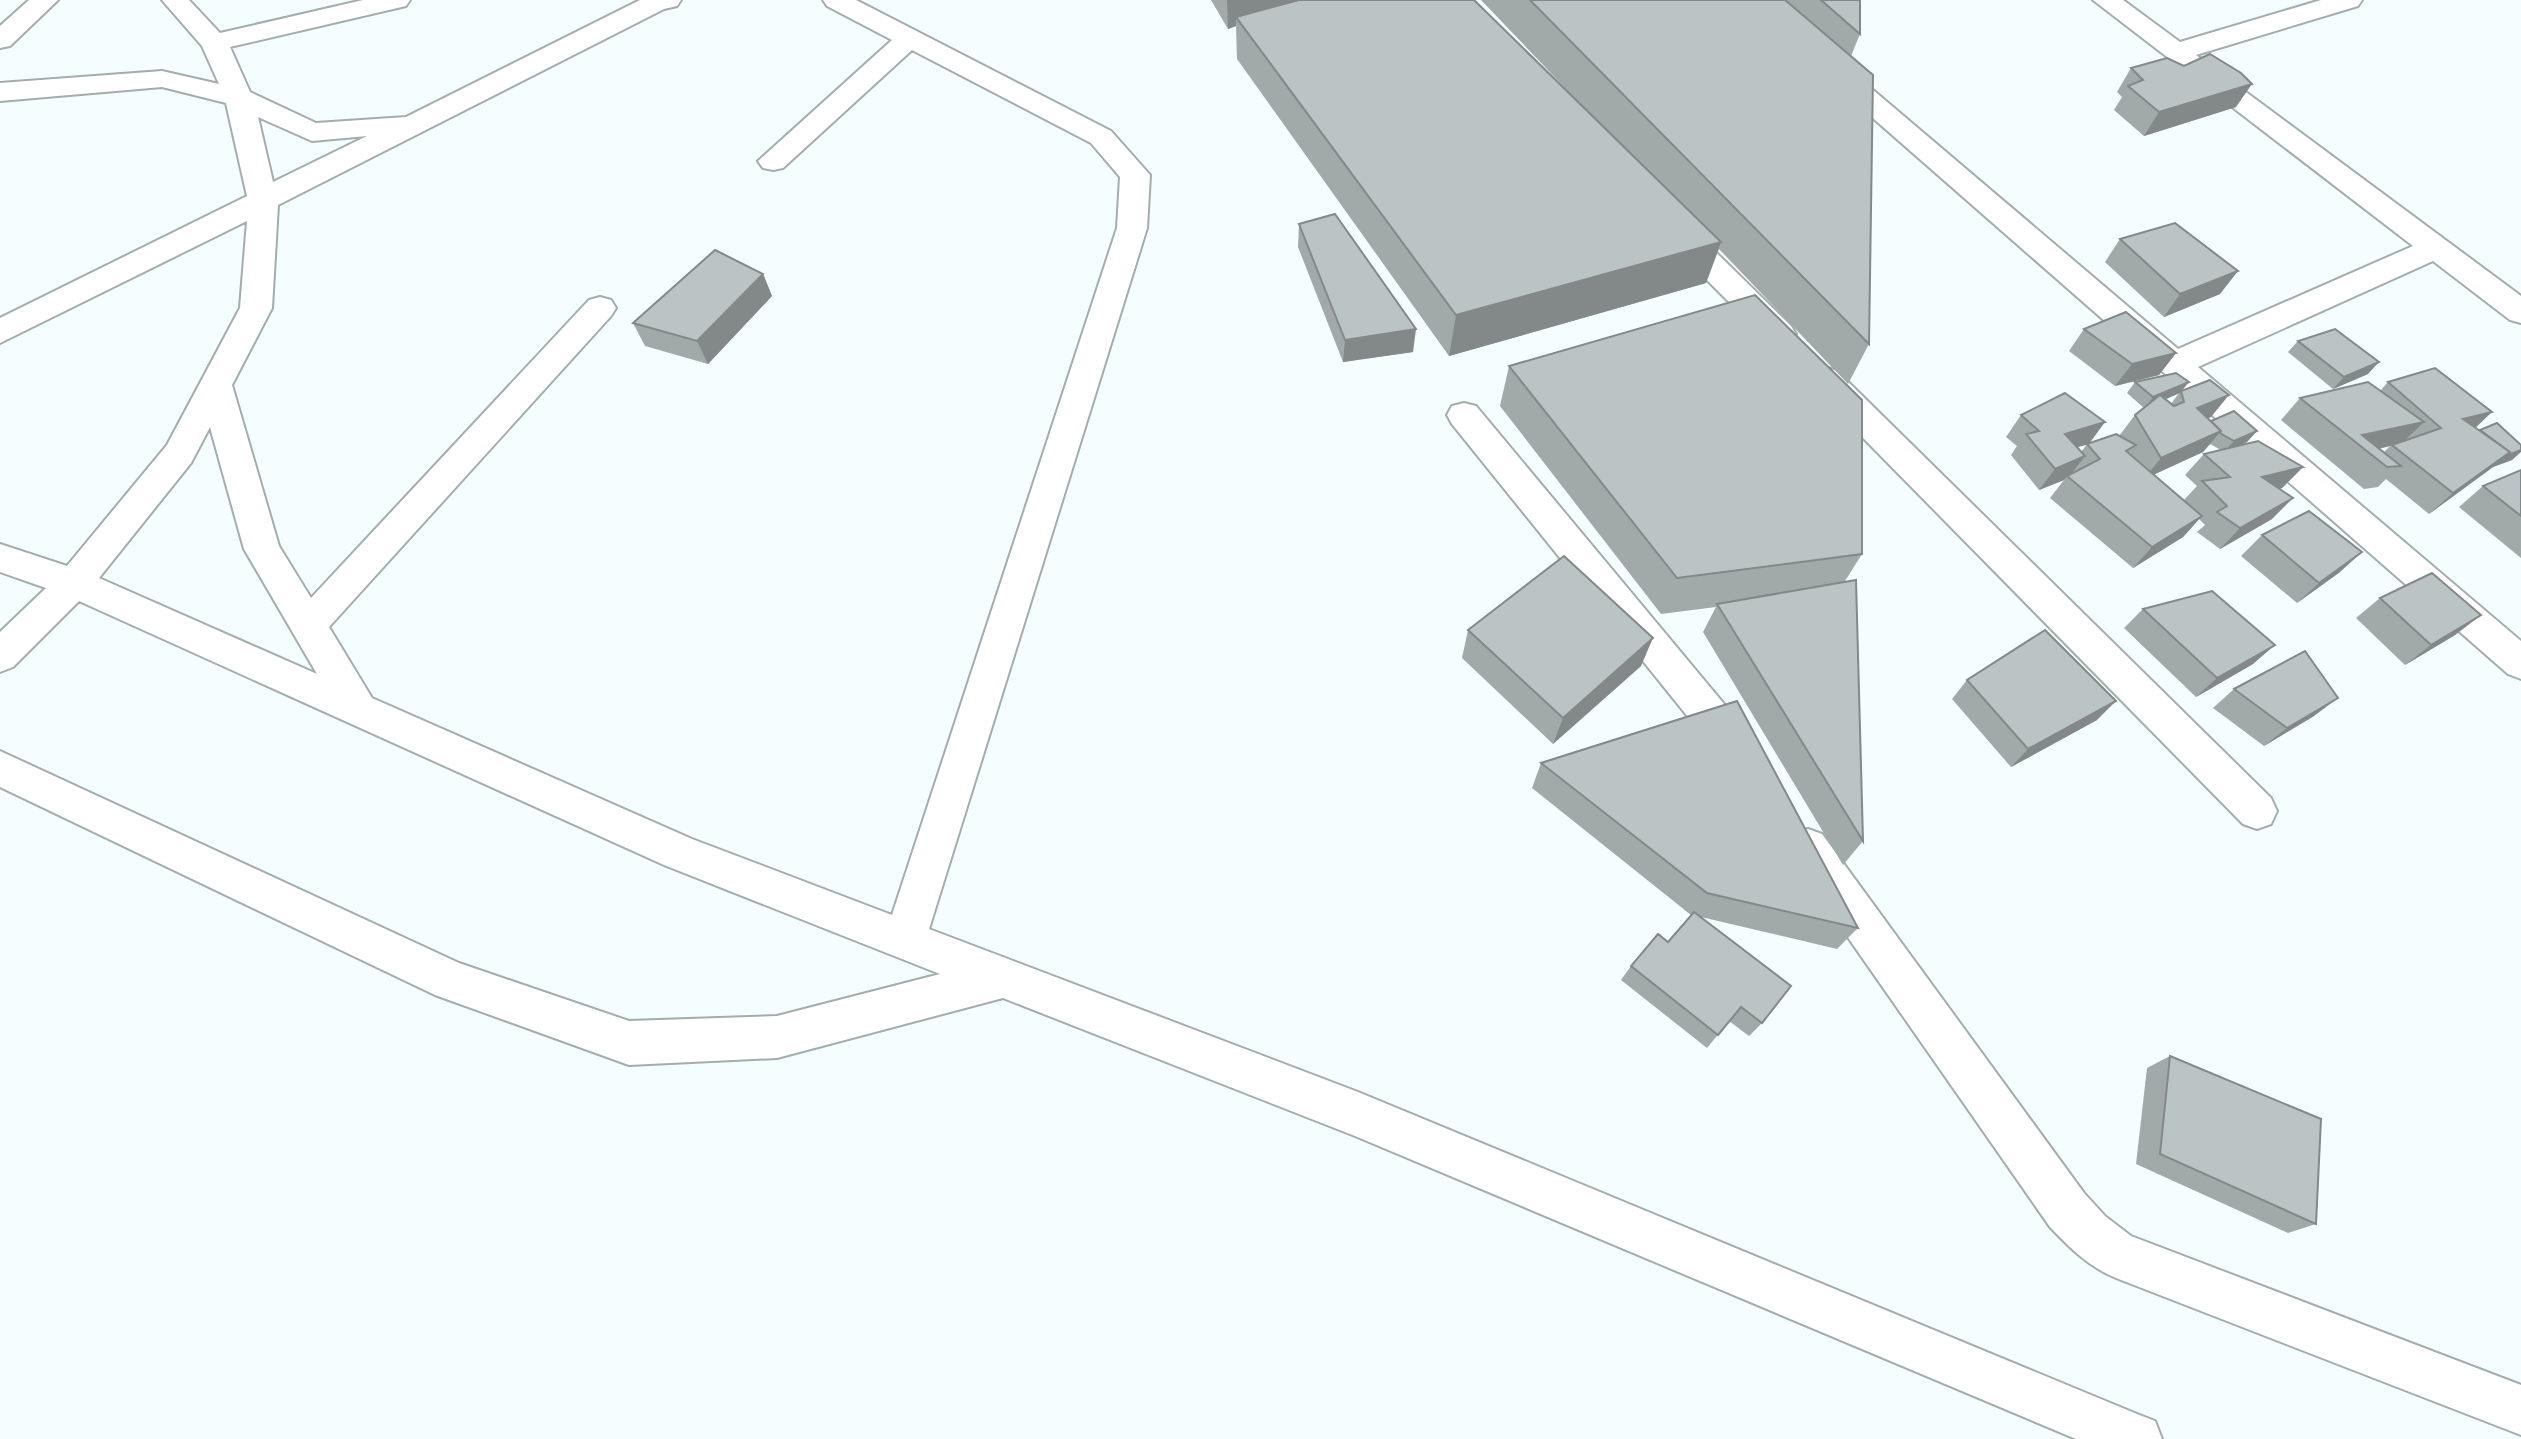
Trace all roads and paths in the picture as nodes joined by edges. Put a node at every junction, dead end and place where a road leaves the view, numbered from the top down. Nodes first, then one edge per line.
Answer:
1 (45, 0) edge
2 (175, 0) edge
3 (397, 0) edge
4 (668, 0) edge
5 (836, 0) edge
6 (1751, 0) edge
7 (2106, 0) edge
8 (2349, 0) edge
9 (910, 38) junction
10 (0, 40) edge
11 (214, 43) junction
12 (2176, 52) junction
13 (0, 92) edge
14 (239, 97) junction
15 (418, 122) junction
16 (773, 162) dead end
17 (262, 201) junction
18 (1653, 208) edge
19 (2436, 248) junction
20 (600, 308) dead end
21 (2521, 312) edge
22 (0, 332) edge
23 (2172, 365) junction
24 (215, 386) junction
25 (1464, 415) dead end
26 (0, 558) edge
27 (74, 583) junction
28 (308, 625) junction
29 (0, 656) edge
30 (2521, 663) edge
31 (359, 710) junction
32 (0, 768) edge
33 (1762, 784) edge
34 (2256, 811) dead end
35 (1786, 817) edge
36 (905, 939) junction
37 (1002, 978) junction
38 (2521, 1410) edge
39 (2137, 1439) edge

1 - 10 street
2 - 11 street
3 - 11 street
4 - 15 street
5 - 9 street
6 - 23 street
7 - 12 street
8 - 12 street
9 - 16 street
9 - 36 street
11 - 14 street
12 - 19 street
13 - 14 street
14 - 15 street
14 - 17 street
15 - 17 street
17 - 22 street
17 - 24 street
18 - 34 street
19 - 21 street
19 - 23 street
20 - 28 street
23 - 30 street
24 - 27 street
24 - 28 street
25 - 33 street
26 - 27 street
27 - 29 street
27 - 31 street
28 - 31 street
31 - 36 street
32 - 37 street
35 - 38 street
36 - 37 street
37 - 39 street

